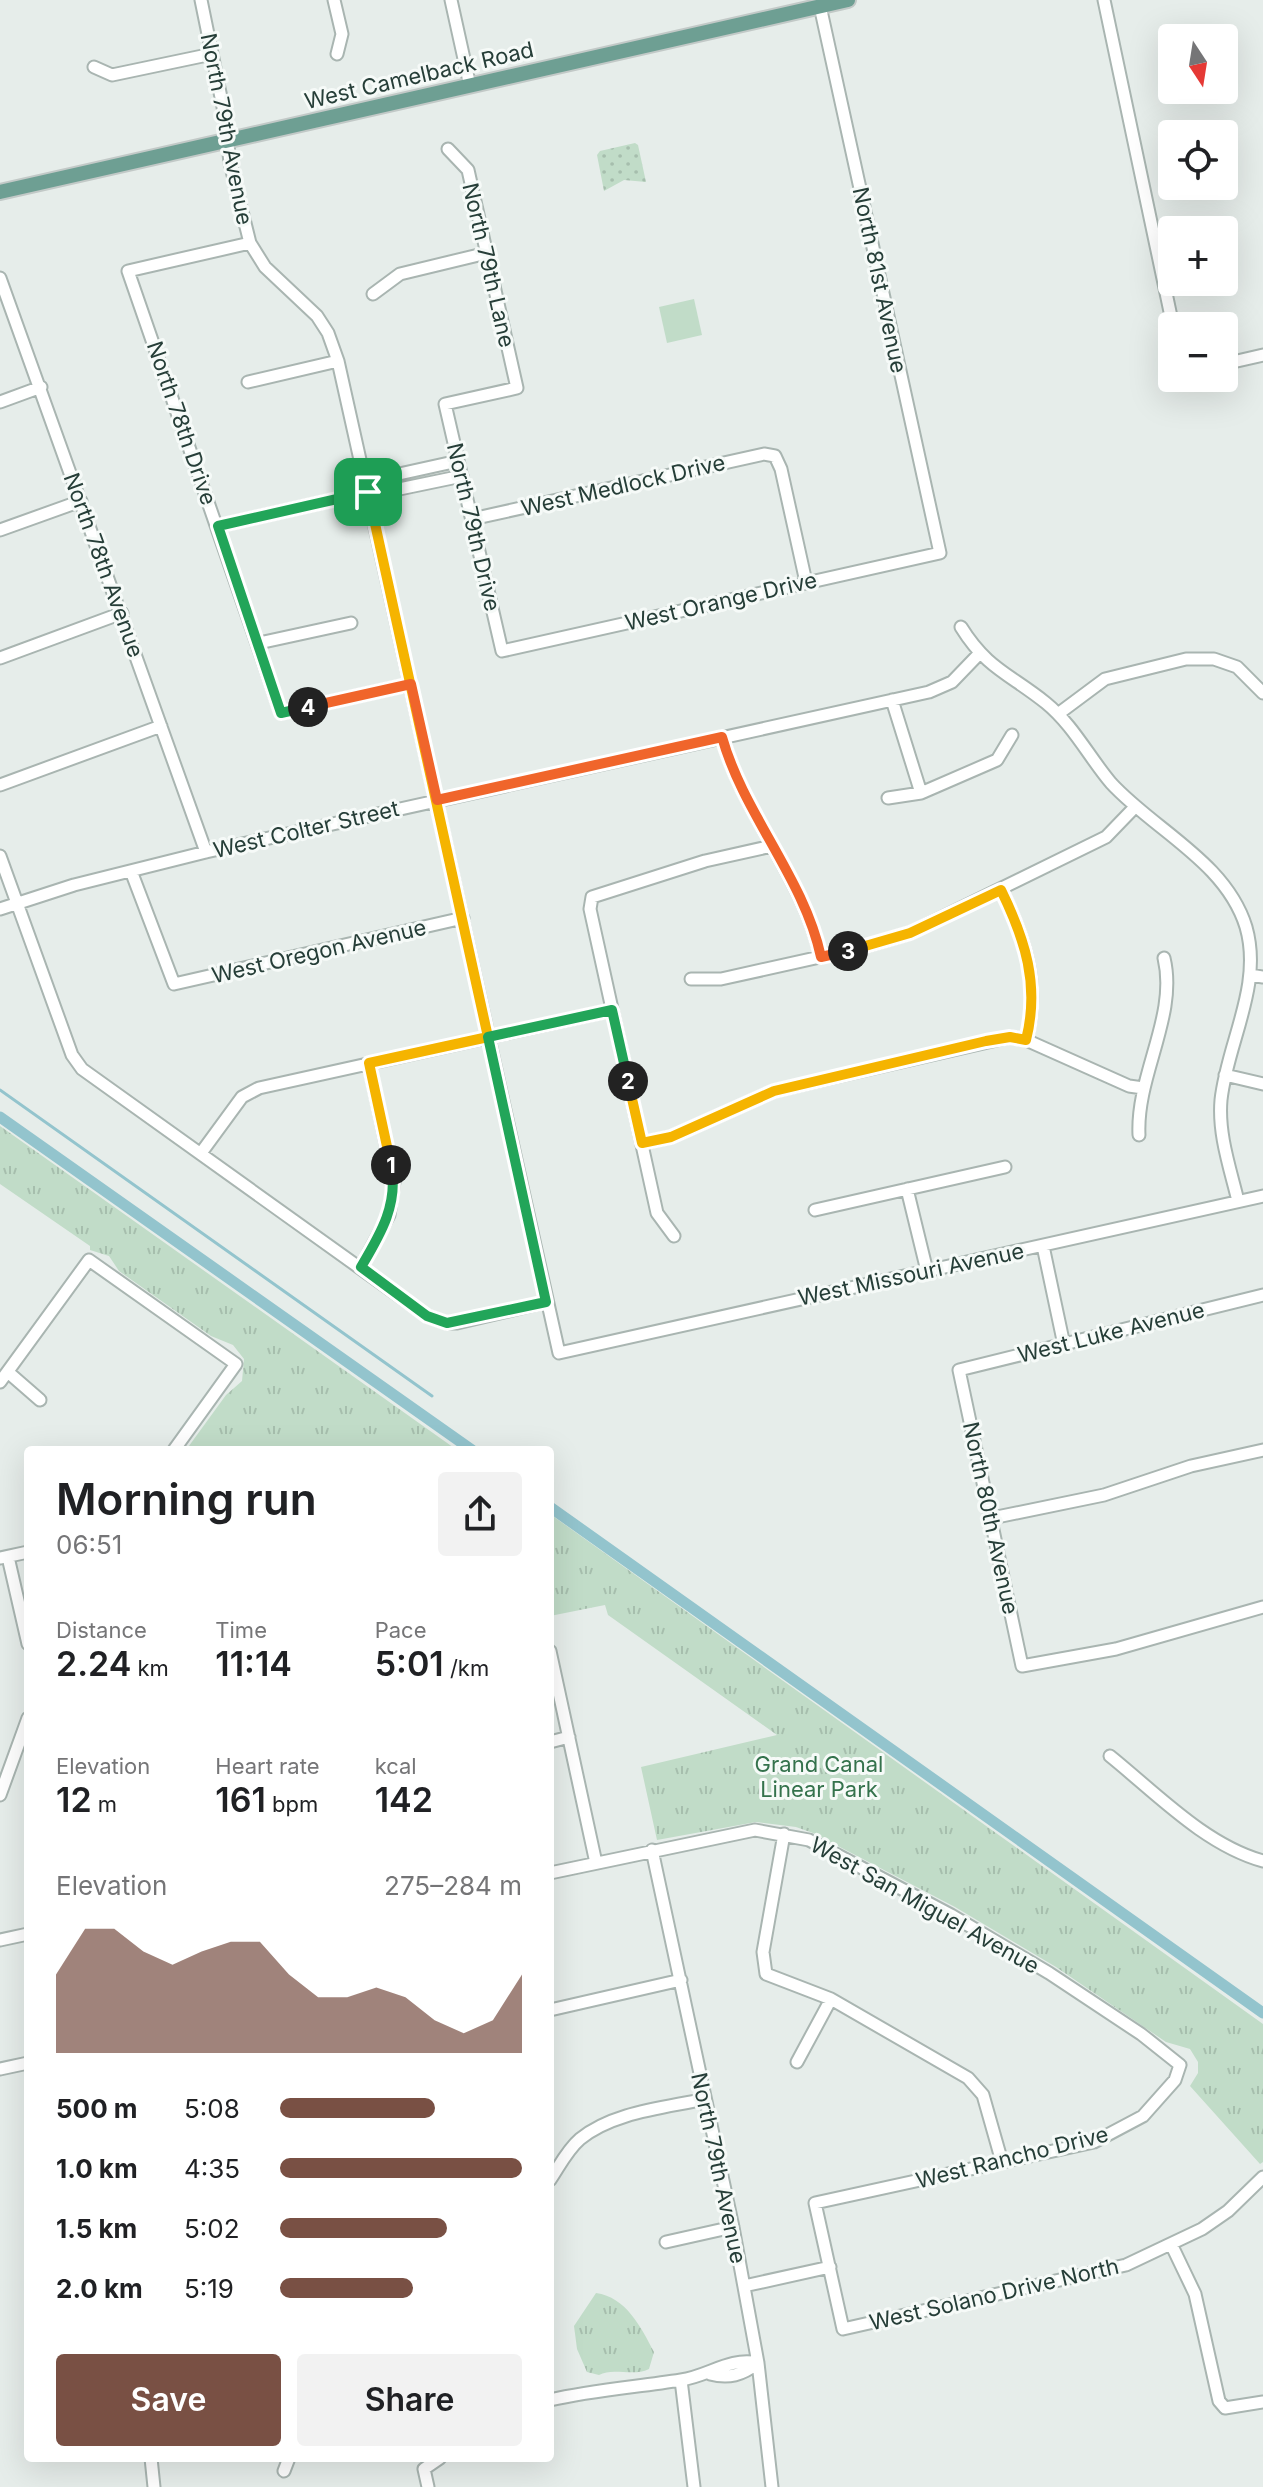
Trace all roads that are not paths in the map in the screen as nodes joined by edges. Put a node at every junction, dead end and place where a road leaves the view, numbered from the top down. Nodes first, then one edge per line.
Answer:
1 (201, 0) edge
2 (334, 0) edge
3 (451, 0) edge
4 (848, 0) edge
5 (1104, 0) edge
6 (820, 6) junction
7 (212, 54) junction
8 (337, 54) dead end
9 (94, 67) dead end
10 (470, 86) junction
11 (227, 141) junction
12 (448, 149) dead end
13 (0, 192) edge
14 (250, 243) junction
15 (487, 253) junction
16 (1, 283) edge
17 (373, 294) dead end
18 (1170, 312) edge
19 (1263, 355) edge
20 (338, 361) junction
21 (1238, 361) edge
22 (248, 382) dead end
23 (41, 387) junction
24 (0, 402) edge
25 (445, 404) joint
26 (458, 461) junction
27 (462, 476) junction
28 (368, 492) junction
29 (81, 501) junction
30 (472, 519) junction
31 (218, 526) junction
32 (0, 530) edge
33 (940, 553) joint
34 (806, 582) junction
35 (122, 613) junction
36 (351, 623) dead end
37 (961, 627) dead end
38 (259, 643) junction
39 (502, 651) joint
40 (978, 655) junction
41 (0, 658) edge
42 (411, 684) junction
43 (1263, 693) edge
44 (892, 700) junction
45 (1058, 714) junction
46 (161, 726) junction
47 (1012, 735) dead end
48 (722, 737) junction
49 (0, 785) edge
50 (921, 793) junction
51 (888, 798) dead end
52 (437, 800) junction
53 (1134, 808) junction
54 (772, 846) junction
55 (206, 852) junction
56 (0, 856) edge
57 (131, 871) junction
58 (1001, 890) junction
59 (17, 903) junction
60 (0, 909) edge
61 (463, 918) junction
62 (821, 957) junction
63 (1164, 958) dead end
64 (1257, 976) edge
65 (691, 979) dead end
66 (612, 1010) junction
67 (488, 1037) junction
68 (1026, 1040) junction
69 (369, 1063) junction
70 (1225, 1075) junction
71 (1263, 1084) edge
72 (1143, 1088) junction
73 (1139, 1135) dead end
74 (642, 1143) junction
75 (201, 1153) junction
76 (1005, 1167) dead end
77 (907, 1189) junction
78 (1263, 1196) edge
79 (1238, 1201) junction
80 (815, 1210) dead end
81 (674, 1236) dead end
82 (1043, 1246) junction
83 (361, 1267) junction
84 (927, 1271) junction
85 (1263, 1295) edge
86 (546, 1302) junction
87 (1064, 1345) junction
88 (559, 1353) joint
89 (959, 1370) joint
90 (4, 1378) edge
91 (40, 1400) dead end
92 (177, 1446) edge
93 (1263, 1450) edge
94 (992, 1518) junction
95 (24, 1553) edge
96 (4, 1558) edge
97 (1263, 1607) edge
98 (24, 1630) edge
99 (554, 1669) edge
100 (24, 1729) edge
101 (569, 1737) junction
102 (554, 1741) edge
103 (1110, 1756) dead end
104 (0, 1795) edge
105 (784, 1834) junction
106 (652, 1850) junction
107 (1263, 1861) edge
108 (596, 1863) junction
109 (554, 1872) edge
110 (24, 1935) edge
111 (0, 1940) edge
112 (681, 1980) junction
113 (831, 1999) junction
114 (554, 2009) edge
115 (797, 2062) dead end
116 (24, 2064) edge
117 (1180, 2065) joint
118 (0, 2069) edge
119 (705, 2099) junction
120 (1002, 2162) junction
121 (554, 2174) edge
122 (1263, 2177) edge
123 (733, 2227) junction
124 (666, 2242) dead end
125 (1172, 2246) junction
126 (830, 2267) junction
127 (744, 2286) junction
128 (758, 2363) junction
129 (681, 2380) junction
130 (554, 2399) edge
131 (1263, 2402) edge
132 (151, 2462) edge
133 (287, 2462) edge
134 (434, 2462) edge
135 (284, 2471) dead end
136 (154, 2487) edge
137 (428, 2487) edge
138 (694, 2487) edge
139 (772, 2487) edge

1 - 7 street, North 79th Avenue
2 - 8 street
3 - 10 street
4 - 6 main road, West Camelback Road
5 - 18 street
6 - 10 main road, West Camelback Road
6 - 33 street, North 81st Avenue
7 - 9 street
7 - 11 street, North 79th Avenue
10 - 11 main road, West Camelback Road
11 - 13 main road, West Camelback Road
11 - 14 street, North 79th Avenue
12 - 15 street, North 79th Lane
14 - 20 street, North 79th Avenue
14 - 31 street, North 78th Drive
15 - 17 street
15 - 25 street, North 79th Lane
16 - 23 street, North 78th Avenue
19 - 21 street
20 - 22 street
20 - 28 street, North 79th Avenue
23 - 24 street
23 - 29 street, North 78th Avenue
25 - 26 street, North 79th Drive
26 - 27 street, North 79th Drive
26 - 28 street
27 - 28 street
27 - 30 street, North 79th Drive
28 - 31 street
28 - 42 street, North 79th Avenue
29 - 32 street
29 - 35 street, North 78th Avenue
30 - 34 street, West Medlock Drive
30 - 39 street, North 79th Drive
31 - 38 street, North 78th Drive
33 - 34 street, West Orange Drive
34 - 39 street, West Orange Drive
35 - 41 street
35 - 46 street, North 78th Avenue
36 - 38 street
37 - 40 street
38 - 42 street, North 78th Drive
40 - 44 street, West Colter Street
40 - 45 street
42 - 52 street, North 79th Avenue
43 - 45 street
44 - 48 street, West Colter Street
44 - 50 street
45 - 53 street
46 - 49 street
46 - 55 street, North 78th Avenue
47 - 50 street
48 - 52 street, West Colter Street
48 - 54 street
50 - 51 street
52 - 55 street, West Colter Street
52 - 61 street, North 79th Avenue
53 - 58 street
53 - 64 street
54 - 62 street
54 - 66 street
55 - 57 street, West Colter Street
56 - 59 street
57 - 59 street, West Colter Street
57 - 61 street, West Oregon Avenue
58 - 62 street
58 - 68 street
59 - 60 street, West Colter Street
59 - 75 street
61 - 67 street, North 79th Avenue
62 - 65 street
63 - 72 street
64 - 70 street
66 - 67 street
66 - 74 street
67 - 69 street
67 - 86 street, North 79th Avenue
68 - 72 street
68 - 74 street
69 - 75 street
69 - 83 street
70 - 71 street
70 - 79 street
72 - 73 street
74 - 81 street
75 - 83 street
76 - 77 street
77 - 80 street
77 - 84 street
78 - 79 street, West Missouri Avenue
79 - 82 street, West Missouri Avenue
82 - 84 street, West Missouri Avenue
82 - 87 street
83 - 86 street
84 - 88 street, West Missouri Avenue
85 - 87 street, West Luke Avenue
86 - 88 street, North 79th Avenue
87 - 89 street, West Luke Avenue
89 - 94 street, North 80th Avenue
90 - 91 street
90 - 92 street
93 - 94 street
94 - 97 street, North 80th Avenue
95 - 96 street
96 - 98 street
99 - 101 street
100 - 104 street
101 - 102 street
101 - 108 street
103 - 107 street
105 - 106 street, West San Miguel Avenue
105 - 113 street
105 - 117 street, West San Miguel Avenue
106 - 108 street, West San Miguel Avenue
106 - 112 street, North 79th Avenue
108 - 109 street, West San Miguel Avenue
110 - 111 street
112 - 114 street
112 - 119 street, North 79th Avenue
113 - 115 street
113 - 120 street
116 - 118 street
117 - 120 street, West Rancho Drive
119 - 121 street
119 - 123 street, North 79th Avenue
120 - 126 street, West Rancho Drive
122 - 125 street, West Solano Drive North
123 - 124 street
123 - 127 street, North 79th Avenue
125 - 126 street, West Solano Drive North
125 - 131 street
126 - 127 street
127 - 128 street, North 79th Avenue
128 - 129 street
128 - 139 street, North 79th Avenue
129 - 130 street
129 - 138 street
132 - 136 street
133 - 135 street
134 - 137 street

